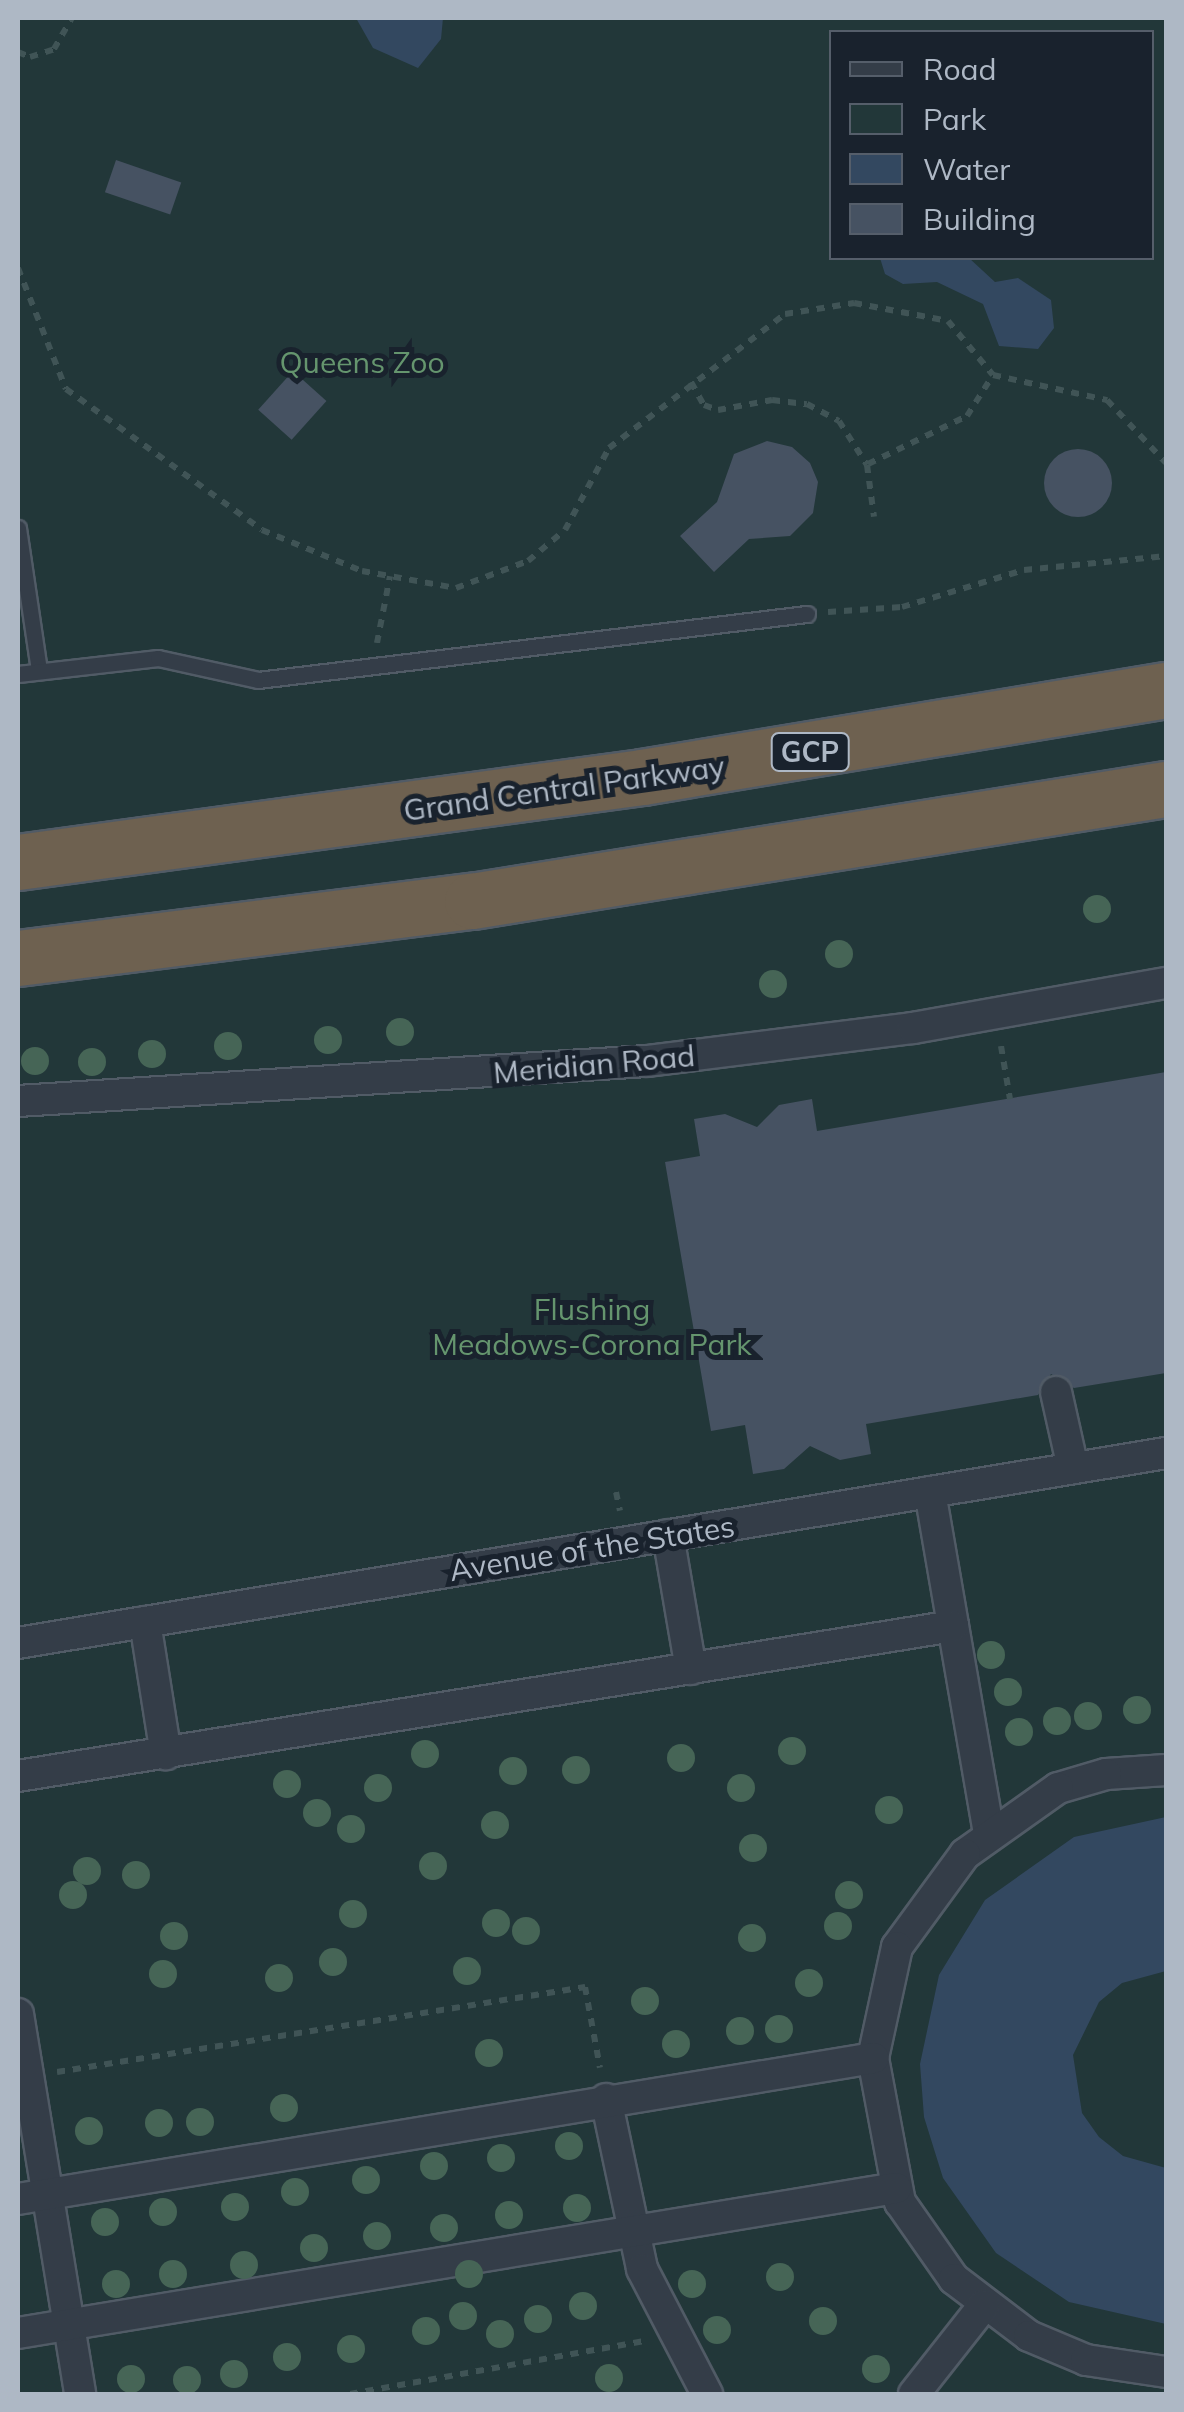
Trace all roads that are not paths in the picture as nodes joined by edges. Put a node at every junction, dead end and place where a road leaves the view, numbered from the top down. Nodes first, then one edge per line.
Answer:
1 (18, 528) edge
2 (807, 614) road end
3 (39, 670) junction
4 (18, 674) edge
5 (1166, 690) edge
6 (1166, 788) edge
7 (452, 806) junction
8 (18, 826) edge
9 (18, 862) edge
10 (472, 901) junction
11 (18, 958) edge
12 (1166, 983) edge
13 (18, 988) edge
14 (18, 1101) edge
15 (1056, 1392) dead end
16 (1166, 1453) edge
17 (1073, 1468) junction
18 (930, 1492) junction
19 (668, 1535) junction
20 (145, 1622) junction
21 (953, 1626) junction
22 (18, 1643) edge
23 (690, 1670) junction
24 (166, 1754) junction
25 (1166, 1770) edge
26 (18, 1776) edge
27 (989, 1832) junction
28 (18, 2014) edge
29 (874, 2058) junction
30 (606, 2099) junction
31 (896, 2188) junction
32 (48, 2194) junction
33 (18, 2199) edge
34 (630, 2232) junction
35 (984, 2305) junction
36 (70, 2325) junction
37 (18, 2333) edge
38 (1166, 2372) edge
39 (1110, 2380) edge
40 (80, 2394) edge
41 (707, 2394) edge
42 (914, 2394) edge

1 - 3 lane
2 - 3 lane
3 - 4 lane
5 - 7 highway, Grand Central Parkway / GCP
6 - 10 highway
7 - 8 highway
7 - 9 highway, Grand Central Parkway / GCP
10 - 11 highway
10 - 13 highway
12 - 14 street, Meridian Road
15 - 17 street
16 - 17 street, Avenue of the States
17 - 18 street, Avenue of the States
18 - 19 street, Avenue of the States
18 - 21 street
19 - 20 street, Avenue of the States
19 - 23 street
20 - 22 street, Avenue of the States
20 - 24 street
21 - 23 street
21 - 27 street
23 - 24 street
24 - 26 street
25 - 27 street
27 - 29 street
28 - 32 street
29 - 30 street
29 - 31 street
30 - 32 street
30 - 34 street
31 - 34 street
31 - 35 street
32 - 33 street
32 - 36 street
34 - 36 street
34 - 41 street
35 - 39 street
35 - 42 street
36 - 37 street
36 - 40 street
38 - 39 street

